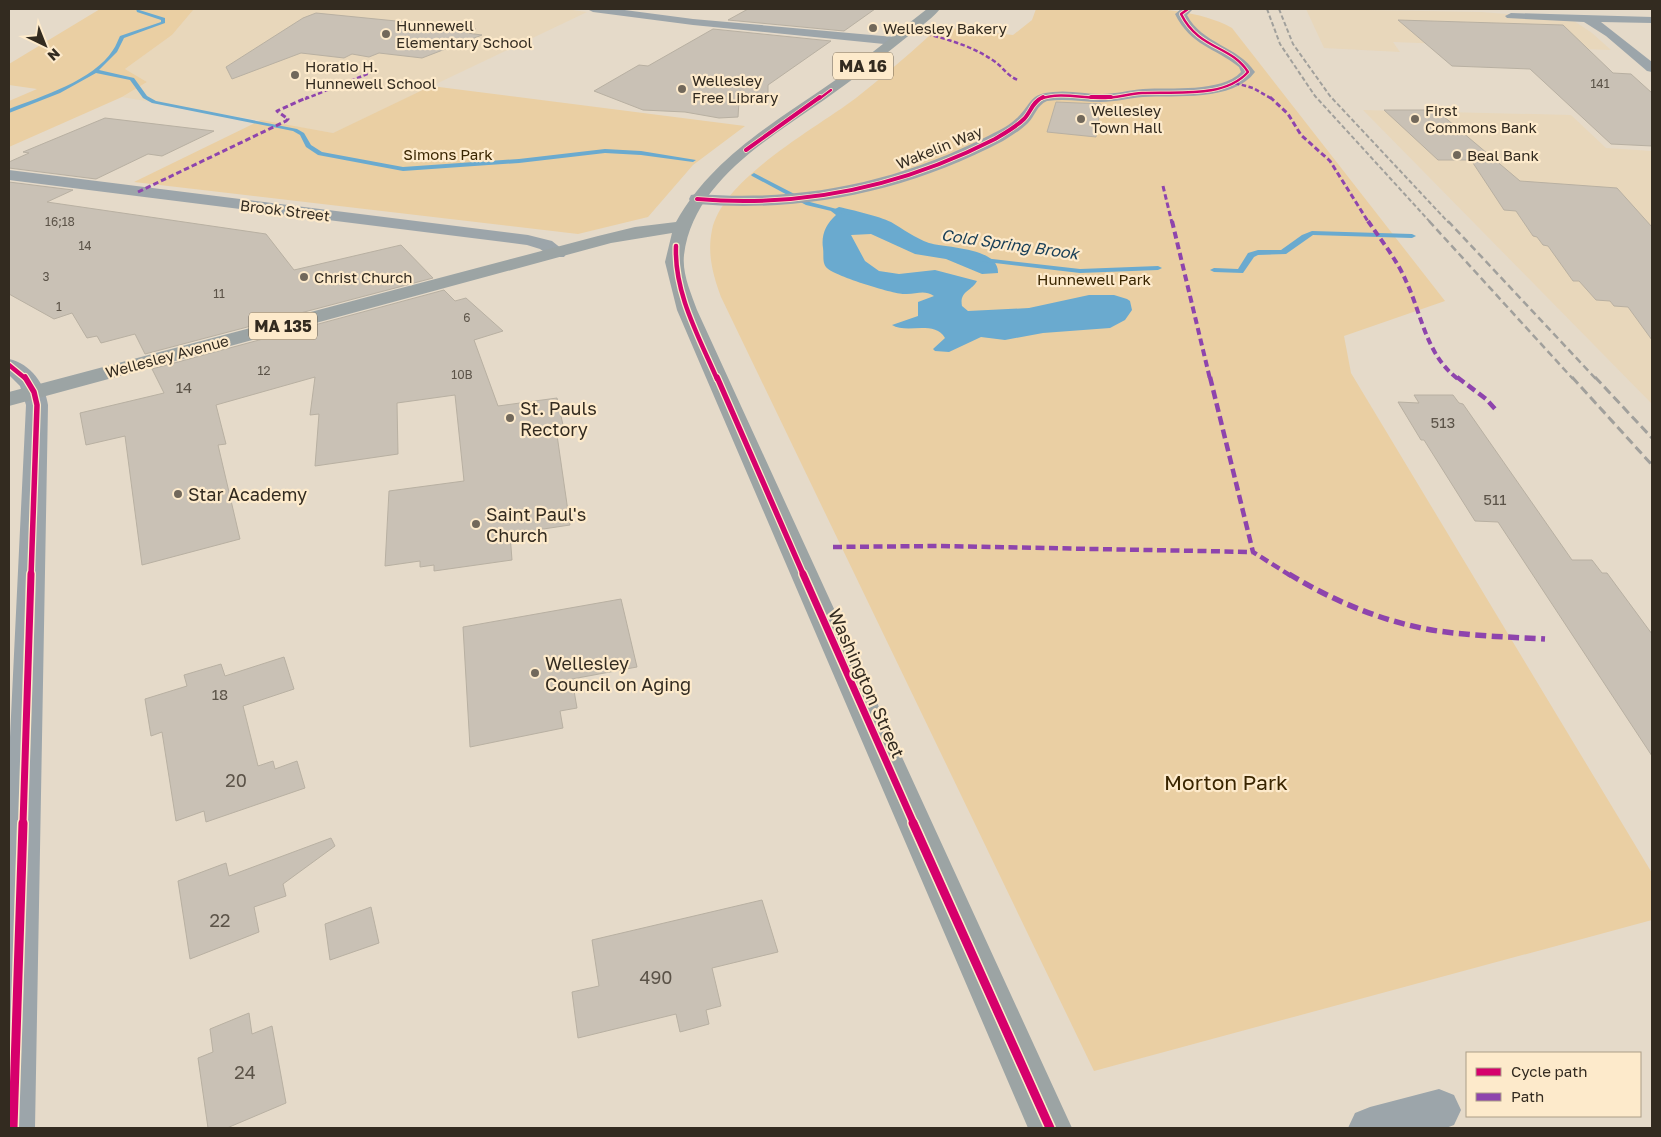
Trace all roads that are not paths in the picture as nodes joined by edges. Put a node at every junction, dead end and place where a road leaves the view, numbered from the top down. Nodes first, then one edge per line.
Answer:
1 (593, 9) edge
2 (934, 9) edge
3 (1188, 9) edge
4 (1568, 9) edge
5 (759, 15) dead end
6 (1511, 16) dead end
7 (1586, 18) junction
8 (1652, 20) edge
9 (744, 27) junction
10 (894, 41) junction
11 (1652, 68) edge
12 (9, 175) edge
13 (697, 199) junction
14 (679, 236) junction
15 (558, 254) junction
16 (9, 365) edge
17 (22, 395) edge
18 (1438, 1110) dead end
19 (13, 1128) edge
20 (1050, 1128) edge
21 (1370, 1128) edge

1 - 9 street
2 - 10 main road, Washington Street / MA 16
3 - 13 street, Wakelin Way
4 - 7 street
5 - 9 street
6 - 7 street
7 - 8 street
7 - 11 street
9 - 10 street
10 - 13 main road, Washington Street / MA 16
12 - 15 street, Brook Street
13 - 14 main road, Washington Street / MA 16
14 - 15 main road, Wellesley Avenue / MA 135
14 - 20 main road, Washington Street / MA 16
15 - 17 main road, Wellesley Avenue / MA 135
16 - 17 street
17 - 19 street
18 - 21 street

